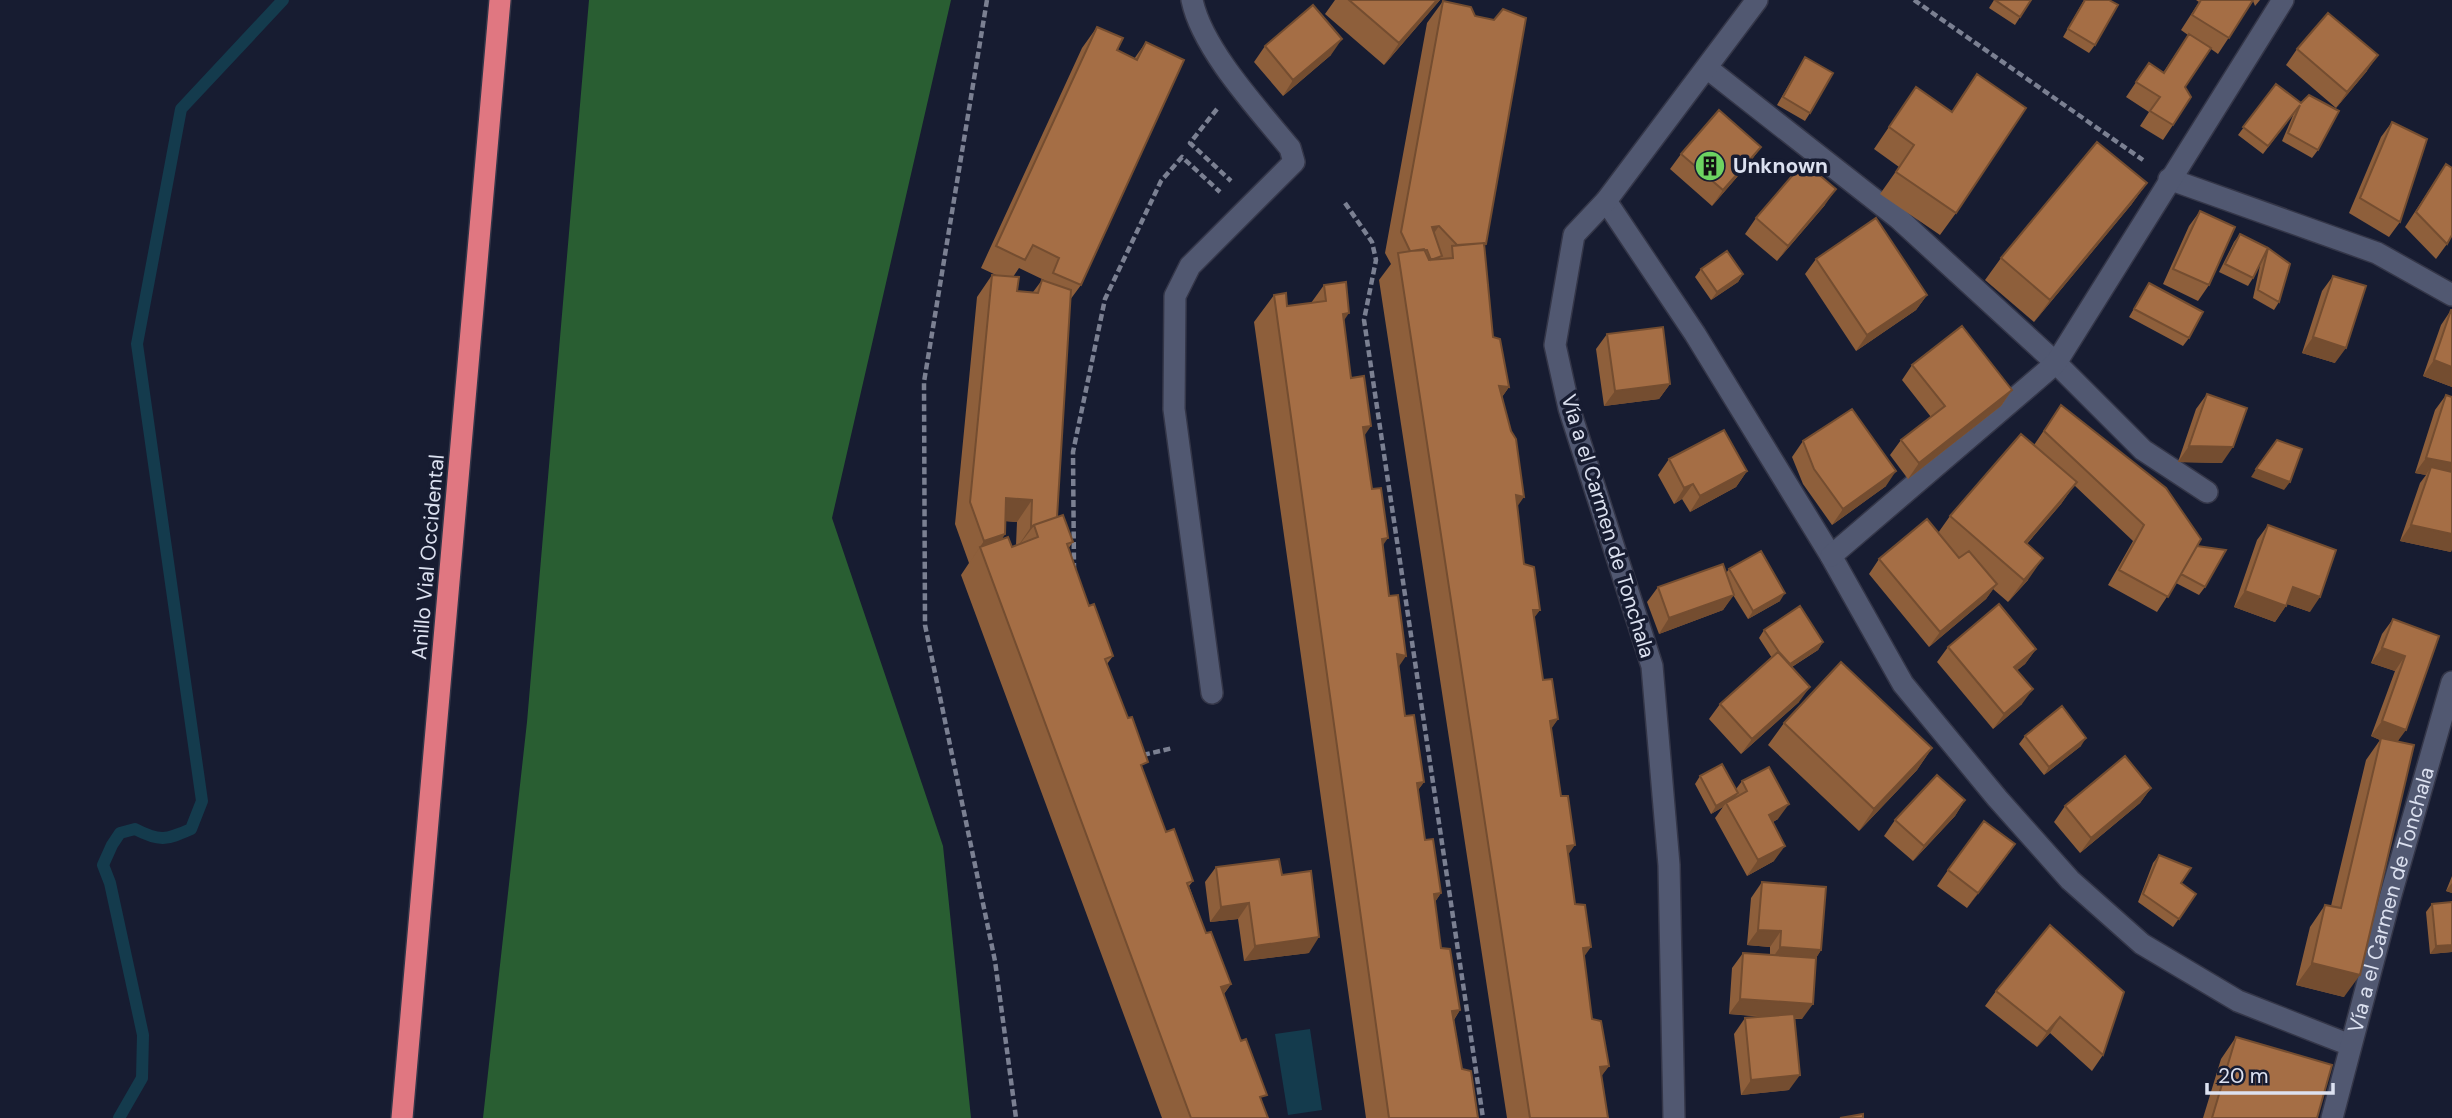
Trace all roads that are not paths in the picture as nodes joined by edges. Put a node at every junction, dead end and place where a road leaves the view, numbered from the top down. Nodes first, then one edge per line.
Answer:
1 (500, 0) edge
2 (1192, 0) edge
3 (1757, 0) edge
4 (2283, 0) edge
5 (1707, 68) junction
6 (2169, 179) junction
7 (1606, 201) junction
8 (2452, 295) edge
9 (2056, 363) junction
10 (2207, 492) dead end
11 (1831, 556) junction
12 (2452, 682) edge
13 (1212, 692) dead end
14 (2350, 1045) junction
15 (402, 1118) edge
16 (1674, 1118) edge
17 (2332, 1118) edge

1 - 15 highway, Anillo Vial Occidental
2 - 13 street
3 - 5 street, Vía a el Carmen de Tonchala
4 - 6 street
5 - 7 street, Vía a el Carmen de Tonchala
5 - 9 street
6 - 8 street
6 - 9 street
7 - 11 street
7 - 16 street, Vía a el Carmen de Tonchala
9 - 10 street
9 - 11 street
11 - 14 street
12 - 14 street, Vía a el Carmen de Tonchala
14 - 17 street, Vía a el Carmen de Tonchala

